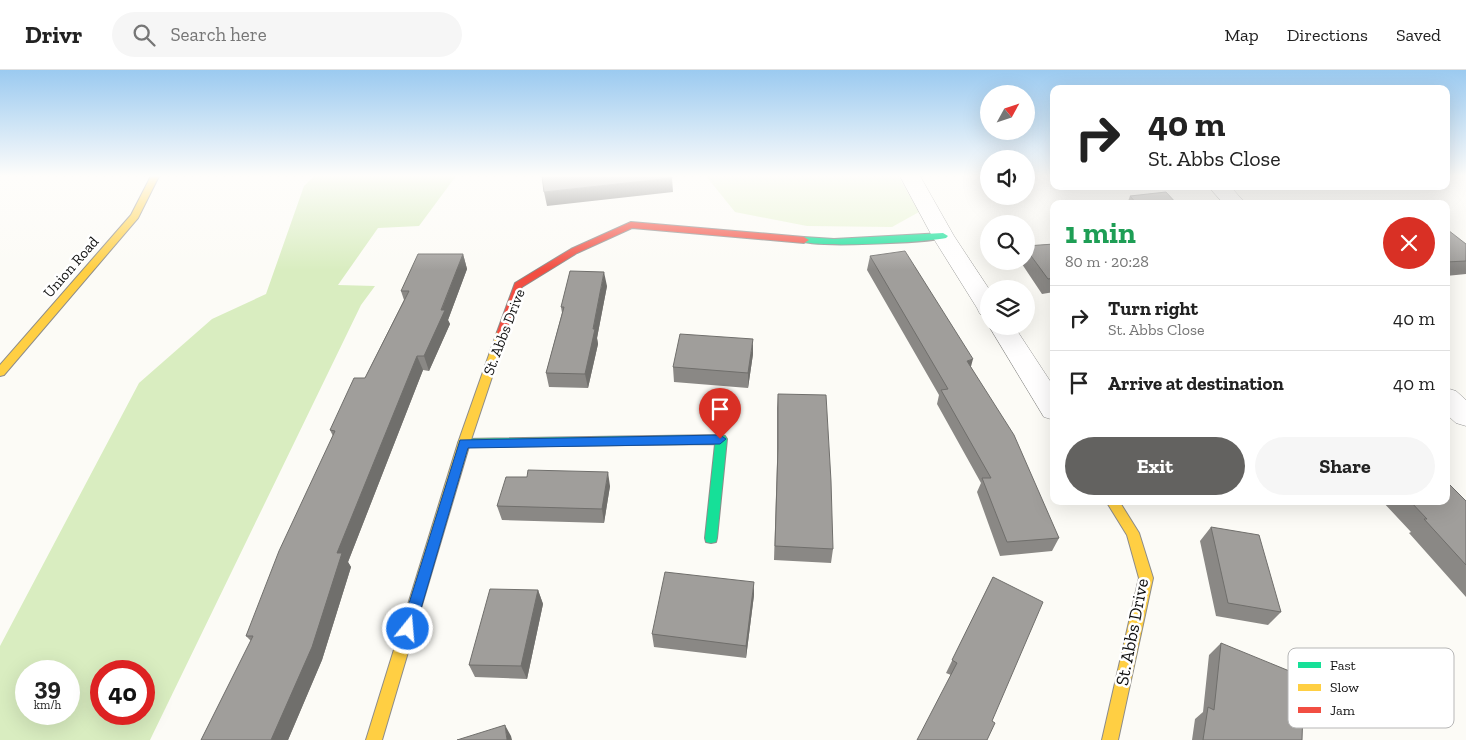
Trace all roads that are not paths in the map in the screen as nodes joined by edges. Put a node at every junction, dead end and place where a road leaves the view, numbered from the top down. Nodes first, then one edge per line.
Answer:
1 (139, 207) edge
2 (927, 207) edge
3 (943, 236) junction
4 (980, 294) edge
5 (1007, 335) edge
6 (0, 372) edge
7 (1450, 402) edge
8 (1050, 404) edge
9 (1466, 416) edge
10 (464, 443) junction
11 (1115, 505) edge
12 (711, 538) dead end
13 (374, 740) edge
14 (1110, 740) edge

1 - 6 street, Union Road
2 - 3 street
3 - 4 street
3 - 10 street, St. Abbs Drive
5 - 8 street
7 - 9 street
10 - 12 street
10 - 13 street, St. Abbs Drive
11 - 14 street, St. Abbs Drive

